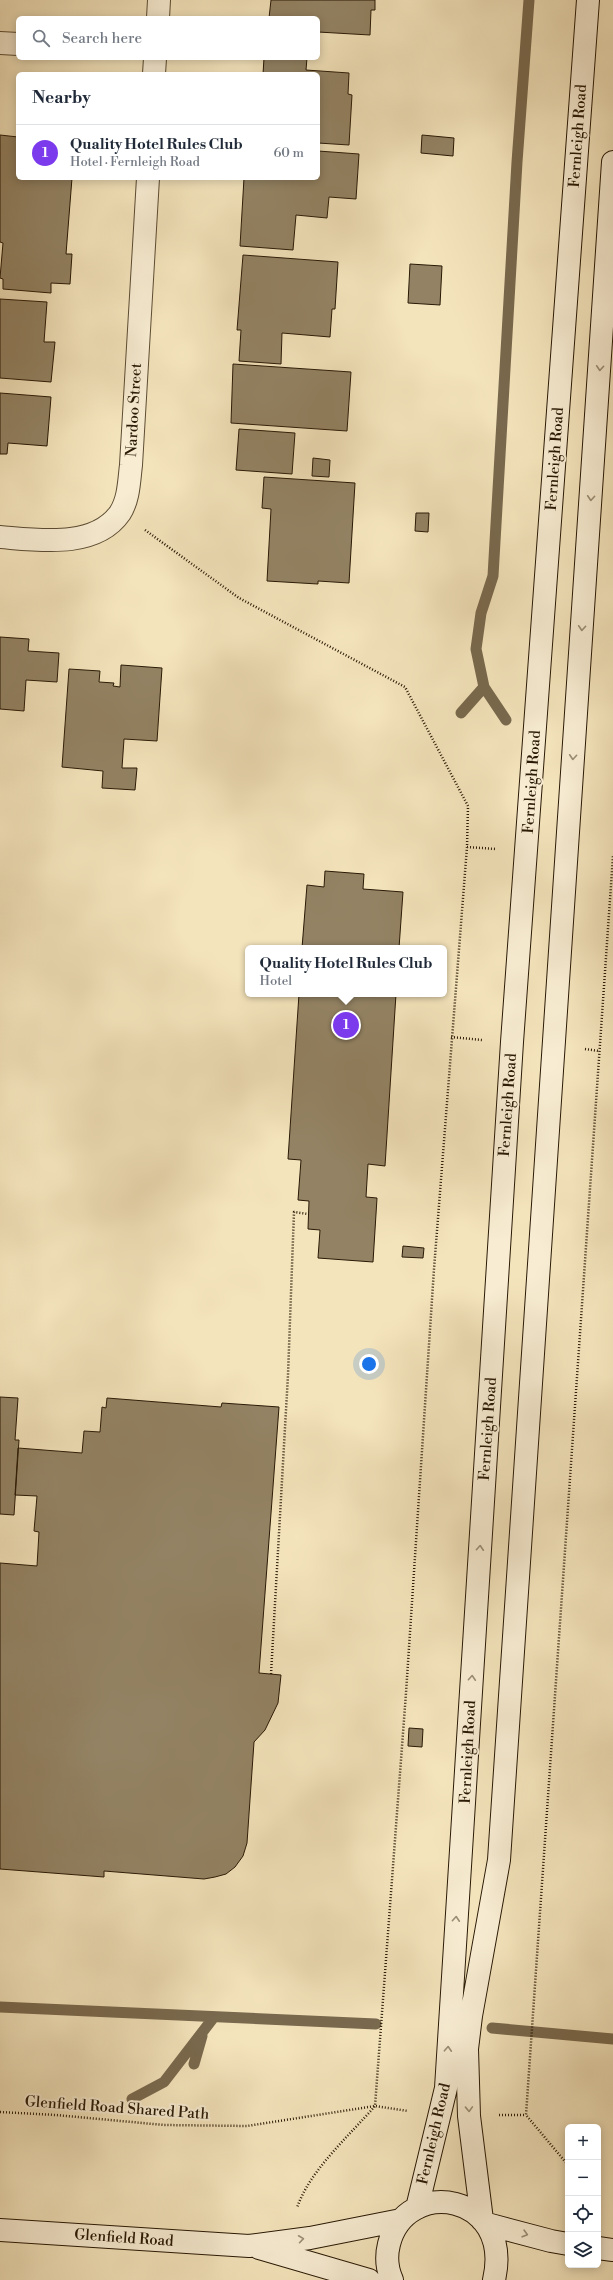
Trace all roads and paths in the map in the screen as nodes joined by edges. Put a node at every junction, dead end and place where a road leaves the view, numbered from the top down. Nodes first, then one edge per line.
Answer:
1 (159, 0) edge
2 (588, 0) edge
3 (158, 16) edge
4 (0, 43) edge
5 (16, 44) edge
6 (155, 60) edge
7 (154, 72) edge
8 (613, 162) edge
9 (148, 180) edge
10 (121, 512) junction
11 (0, 538) edge
12 (613, 856) edge
13 (308, 1214) dead end
14 (271, 1674) dead end
15 (375, 2106) junction
16 (0, 2112) edge
17 (565, 2161) edge
18 (297, 2208) dead end
19 (409, 2214) junction
20 (485, 2222) junction
21 (0, 2230) edge
22 (565, 2244) edge
23 (248, 2246) junction
24 (601, 2248) edge
25 (613, 2250) edge
26 (369, 2280) edge
27 (392, 2280) edge
28 (494, 2280) edge

1 - 3 street
19 -> 2 street, Fernleigh Road
4 - 5 street
6 - 7 street
8 -> 20 street, Fernleigh Road
9 - 10 street, Nardoo Street
10 - 11 street, Nardoo Street
10 - 15 path
12 - 17 path
13 - 14 path
15 - 16 path, Glenfield Road Shared Path
15 - 18 path
19 - 20 street, Glenfield Road
23 -> 19 street, Glenfield Road
19 - 27 street, Fernleigh Road
20 -> 22 street
20 - 28 street
21 - 23 street, Glenfield Road
23 - 26 street, Glenfield Road
24 - 25 street

